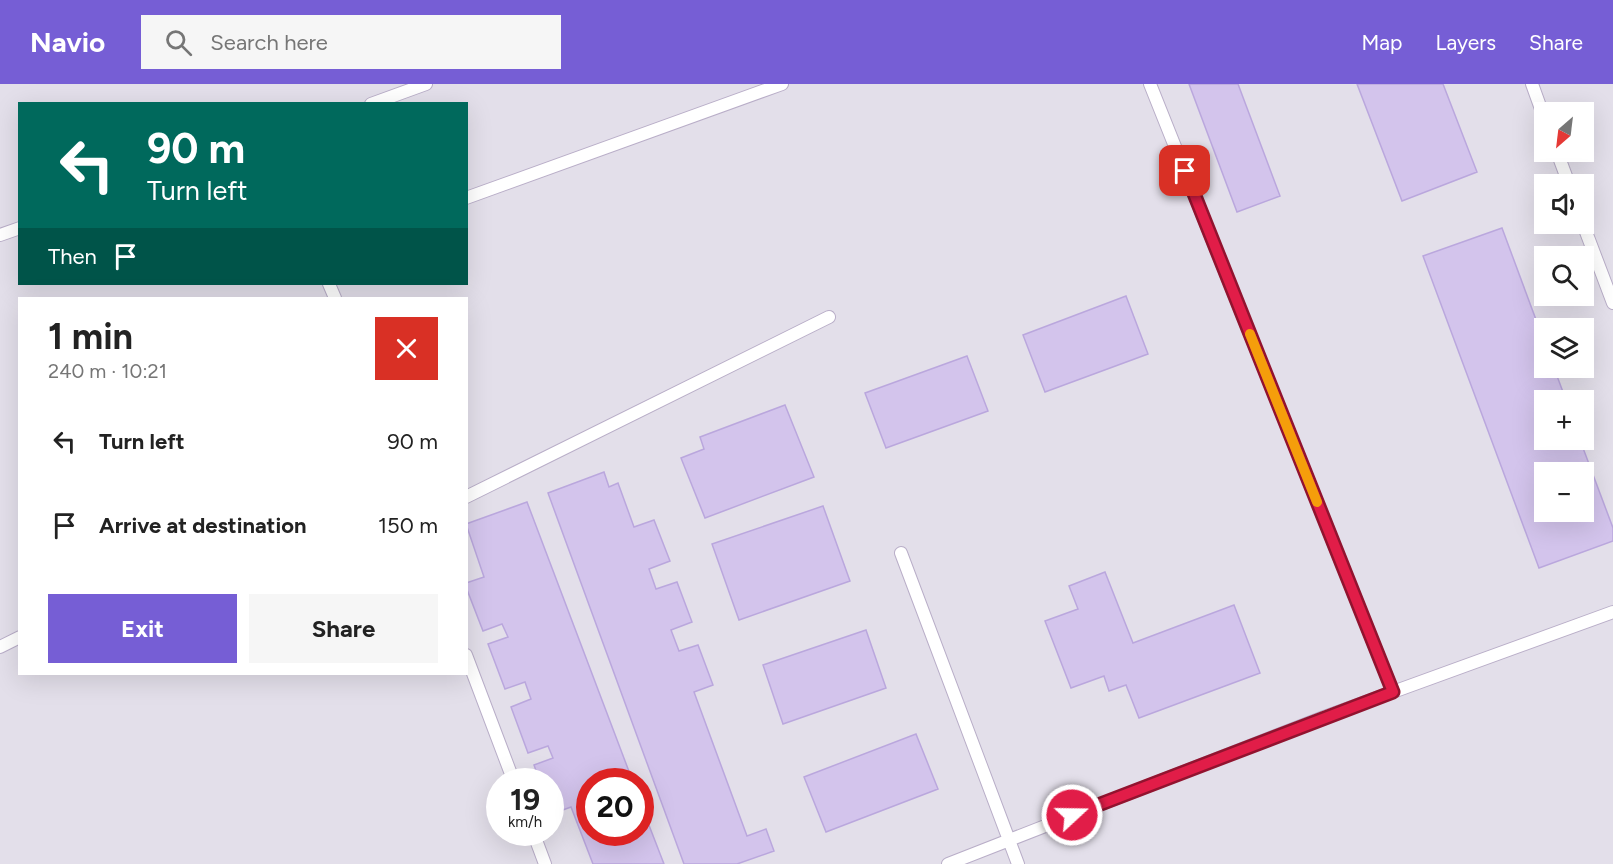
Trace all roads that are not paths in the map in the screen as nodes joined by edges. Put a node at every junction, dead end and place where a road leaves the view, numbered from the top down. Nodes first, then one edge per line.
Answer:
1 (426, 84) edge
2 (782, 84) edge
3 (1150, 84) edge
4 (1532, 84) edge
5 (376, 102) edge
6 (1538, 102) edge
7 (468, 197) edge
8 (18, 229) edge
9 (1587, 234) edge
10 (0, 235) edge
11 (1613, 303) edge
12 (829, 317) dead end
13 (468, 496) edge
14 (901, 553) dead end
15 (1613, 612) edge
16 (18, 638) edge
17 (0, 647) edge
18 (468, 661) edge
19 (1393, 692) junction
20 (509, 768) edge
21 (1009, 839) junction
22 (538, 846) edge
23 (545, 864) edge
24 (948, 864) edge
25 (1018, 864) edge

1 - 5 lane
2 - 7 lane
3 - 19 lane
4 - 6 lane
8 - 10 lane
9 - 11 lane
12 - 13 lane
14 - 21 lane
15 - 19 lane
16 - 17 lane
18 - 20 lane
19 - 21 lane
21 - 24 lane
21 - 25 lane
22 - 23 lane

